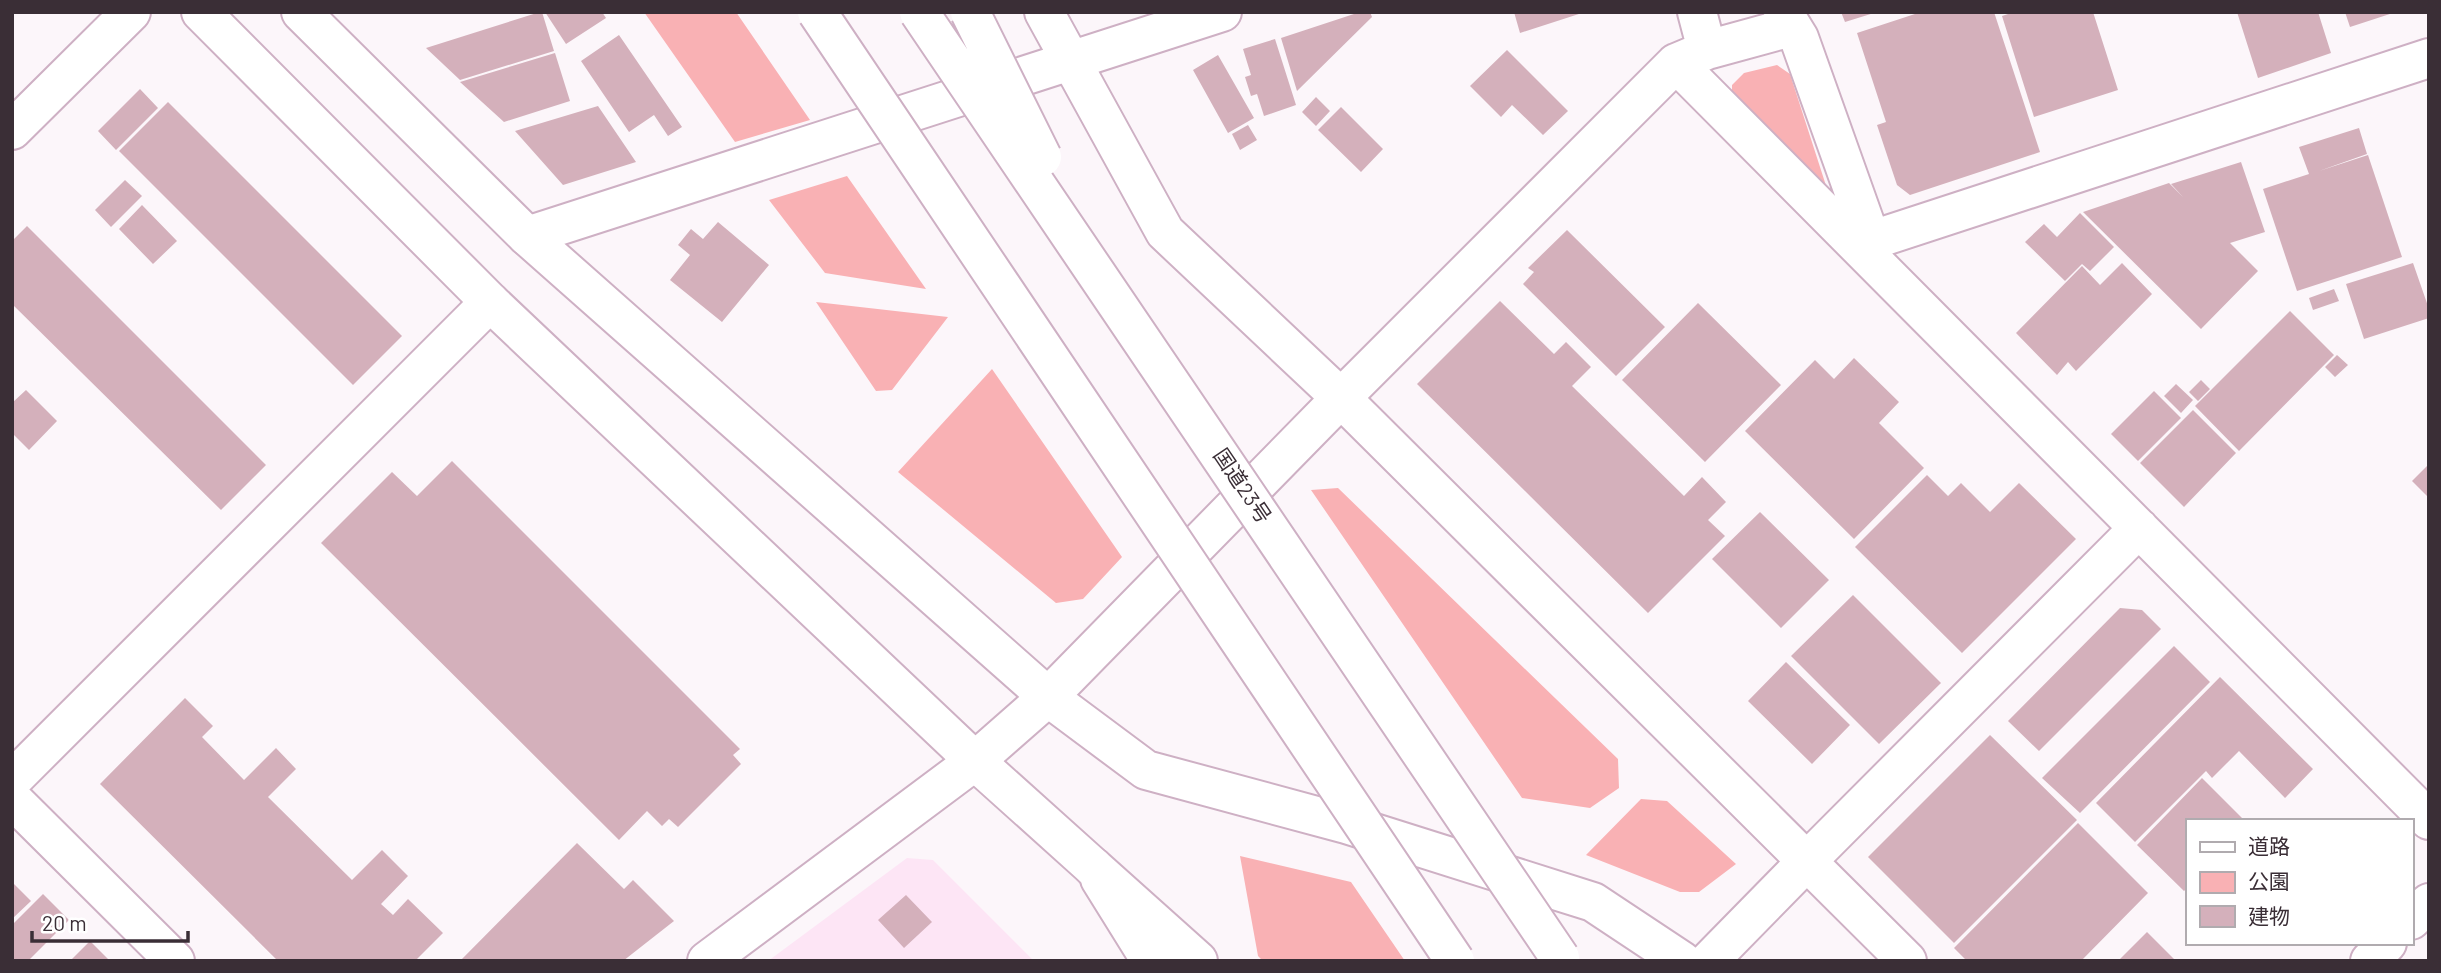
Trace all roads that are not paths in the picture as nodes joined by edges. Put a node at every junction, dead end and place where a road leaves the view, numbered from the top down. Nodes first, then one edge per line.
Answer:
1 (131, 12) edge
2 (201, 12) edge
3 (302, 12) edge
4 (817, 12) edge
5 (919, 12) edge
6 (970, 12) edge
7 (1044, 12) edge
8 (1222, 12) edge
9 (1697, 12) edge
10 (1787, 20) edge
11 (1691, 57) junction
12 (2429, 58) edge
13 (1071, 61) junction
14 (12, 130) edge
15 (527, 236) junction
16 (1864, 243) junction
17 (1108, 288) junction
18 (490, 302) junction
19 (1341, 398) junction
20 (2140, 528) junction
21 (1048, 697) junction
22 (975, 761) junction
23 (12, 780) edge
24 (12, 799) edge
25 (2429, 820) edge
26 (1807, 862) junction
27 (1093, 867) junction
28 (2429, 903) edge
29 (2413, 918) edge
30 (2386, 945) edge
31 (1562, 959) edge
32 (175, 961) edge
33 (707, 961) edge
34 (1150, 961) edge
35 (1198, 961) edge
36 (1455, 961) edge
37 (1682, 961) edge
38 (1709, 961) edge
39 (1907, 961) edge
40 (2370, 961) edge

1 - 14 main road
2 - 18 main road
3 - 15 main road
4 - 36 main road, bridge
5 - 17 main road, 国道23号, bridge
6 - 17 main road, bridge
7 - 13 main road
8 - 13 main road
9 - 11 main road
10 - 11 main road
10 - 16 main road
11 - 16 main road
11 - 19 main road
12 - 16 main road
13 - 15 main road
13 - 19 main road
15 - 21 main road
16 - 20 main road
17 - 31 main road, 国道23号, bridge
18 - 22 main road
18 - 23 main road
19 - 21 main road
19 - 26 main road
20 - 25 main road
20 - 26 main road
21 - 22 main road
21 - 37 main road
22 - 27 main road
22 - 33 main road
24 - 32 main road
26 - 38 main road
26 - 39 main road
27 - 34 main road
27 - 35 main road
28 - 29 main road
30 - 40 main road

